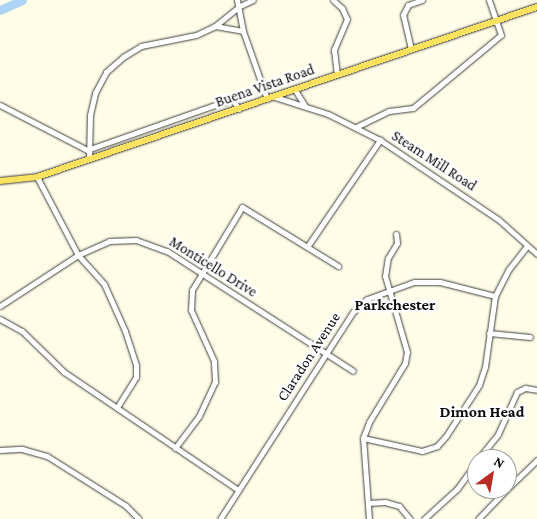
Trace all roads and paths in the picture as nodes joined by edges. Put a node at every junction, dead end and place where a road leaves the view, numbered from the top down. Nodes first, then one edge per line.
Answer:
1 (253, 0) edge
2 (333, 0) edge
3 (422, 0) edge
4 (489, 0) edge
5 (238, 3) edge
6 (537, 8) edge
7 (496, 22) junction
8 (215, 26) junction
9 (243, 30) junction
10 (411, 49) junction
11 (337, 73) junction
12 (295, 90) junction
13 (274, 97) junction
14 (267, 99) junction
15 (0, 105) edge
16 (306, 107) junction
17 (239, 110) junction
18 (356, 127) junction
19 (380, 140) junction
20 (87, 150) junction
21 (89, 159) junction
22 (36, 178) junction
23 (0, 181) edge
24 (396, 234) dead end
25 (527, 246) junction
26 (307, 247) junction
27 (537, 254) edge
28 (78, 255) junction
29 (338, 266) dead end
30 (201, 274) junction
31 (390, 290) junction
32 (495, 296) junction
33 (0, 306) edge
34 (0, 319) edge
35 (489, 333) junction
36 (530, 337) dead end
37 (326, 354) junction
38 (353, 371) dead end
39 (537, 390) edge
40 (117, 408) junction
41 (363, 438) junction
42 (175, 448) junction
43 (486, 449) edge
44 (0, 450) edge
45 (537, 460) edge
46 (467, 475) edge
47 (517, 479) edge
48 (238, 490) junction
49 (497, 499) edge
50 (368, 503) junction
51 (139, 519) edge
52 (220, 519) edge
53 (369, 519) edge
54 (410, 519) edge
55 (424, 519) edge
56 (478, 519) edge

1 - 5 street
2 - 11 street
3 - 10 street
4 - 7 street
5 - 8 street
5 - 9 street
6 - 7 main road, Buena Vista Road
7 - 10 main road, Buena Vista Road
7 - 18 street
8 - 9 street
8 - 20 street
9 - 14 street
10 - 11 main road, Buena Vista Road
11 - 12 main road, Buena Vista Road
12 - 13 main road, Buena Vista Road
12 - 16 street
13 - 14 main road, Buena Vista Road
13 - 16 street, Steam Mill Road
14 - 17 main road, Buena Vista Road
15 - 20 street
16 - 18 street, Steam Mill Road
17 - 20 street
17 - 21 main road, Buena Vista Road
18 - 19 street, Steam Mill Road
19 - 25 street, Steam Mill Road
19 - 26 street
20 - 21 street
21 - 22 main road, Buena Vista Road
22 - 23 main road, Buena Vista Road
22 - 28 street
24 - 31 street
25 - 27 street, Steam Mill Road
25 - 32 street
26 - 29 street
26 - 30 street
28 - 30 street, Monticello Drive
28 - 33 street, Monticello Drive
28 - 40 street
30 - 37 street, Monticello Drive
30 - 42 street
31 - 32 street, Claradon Avenue
31 - 37 street, Claradon Avenue
31 - 41 street
32 - 35 street
34 - 40 street
35 - 36 street
35 - 41 street
37 - 38 street, Monticello Drive
37 - 48 street, Claradon Avenue
39 - 43 street
40 - 42 street
41 - 50 street
42 - 48 street
44 - 51 street
45 - 47 street
46 - 55 street
48 - 52 street, Claradon Avenue
49 - 56 street
50 - 53 street
50 - 54 street

